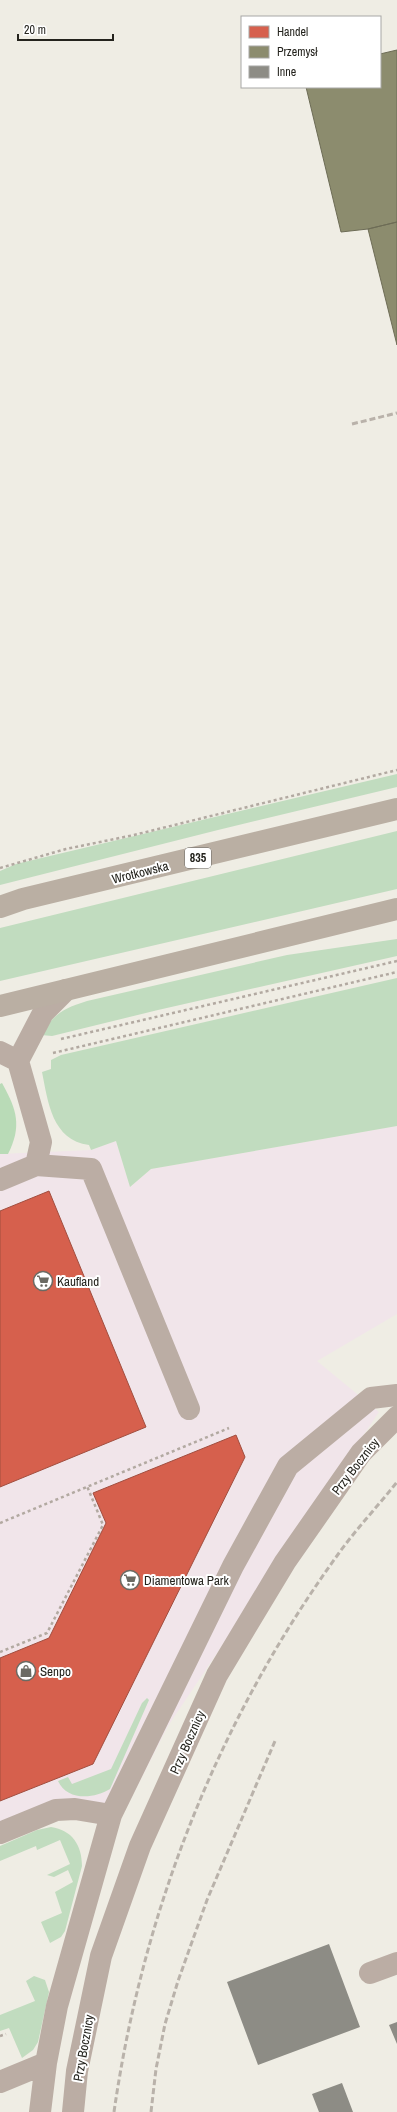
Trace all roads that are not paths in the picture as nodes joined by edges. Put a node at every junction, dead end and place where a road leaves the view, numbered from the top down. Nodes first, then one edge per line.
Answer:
1 (397, 810) edge
2 (0, 907) edge
3 (397, 909) edge
4 (66, 990) junction
5 (0, 1006) edge
6 (14, 1053) edge
7 (36, 1165) junction
8 (0, 1180) edge
9 (397, 1395) edge
10 (189, 1409) dead end
11 (397, 1417) edge
12 (112, 1815) junction
13 (0, 1833) edge
14 (397, 1963) edge
15 (370, 1973) dead end
16 (46, 2063) junction
17 (0, 2082) edge
18 (40, 2112) edge
19 (73, 2112) edge

1 - 2 main road, Wrotkowska / 835
3 - 4 main road
4 - 5 main road
4 - 6 lane
6 - 7 lane
7 - 8 lane
7 - 10 lane
9 - 12 lane
11 - 19 lane, Przy Bocznicy
12 - 13 lane
12 - 16 lane
14 - 15 lane
16 - 17 lane
16 - 18 lane

